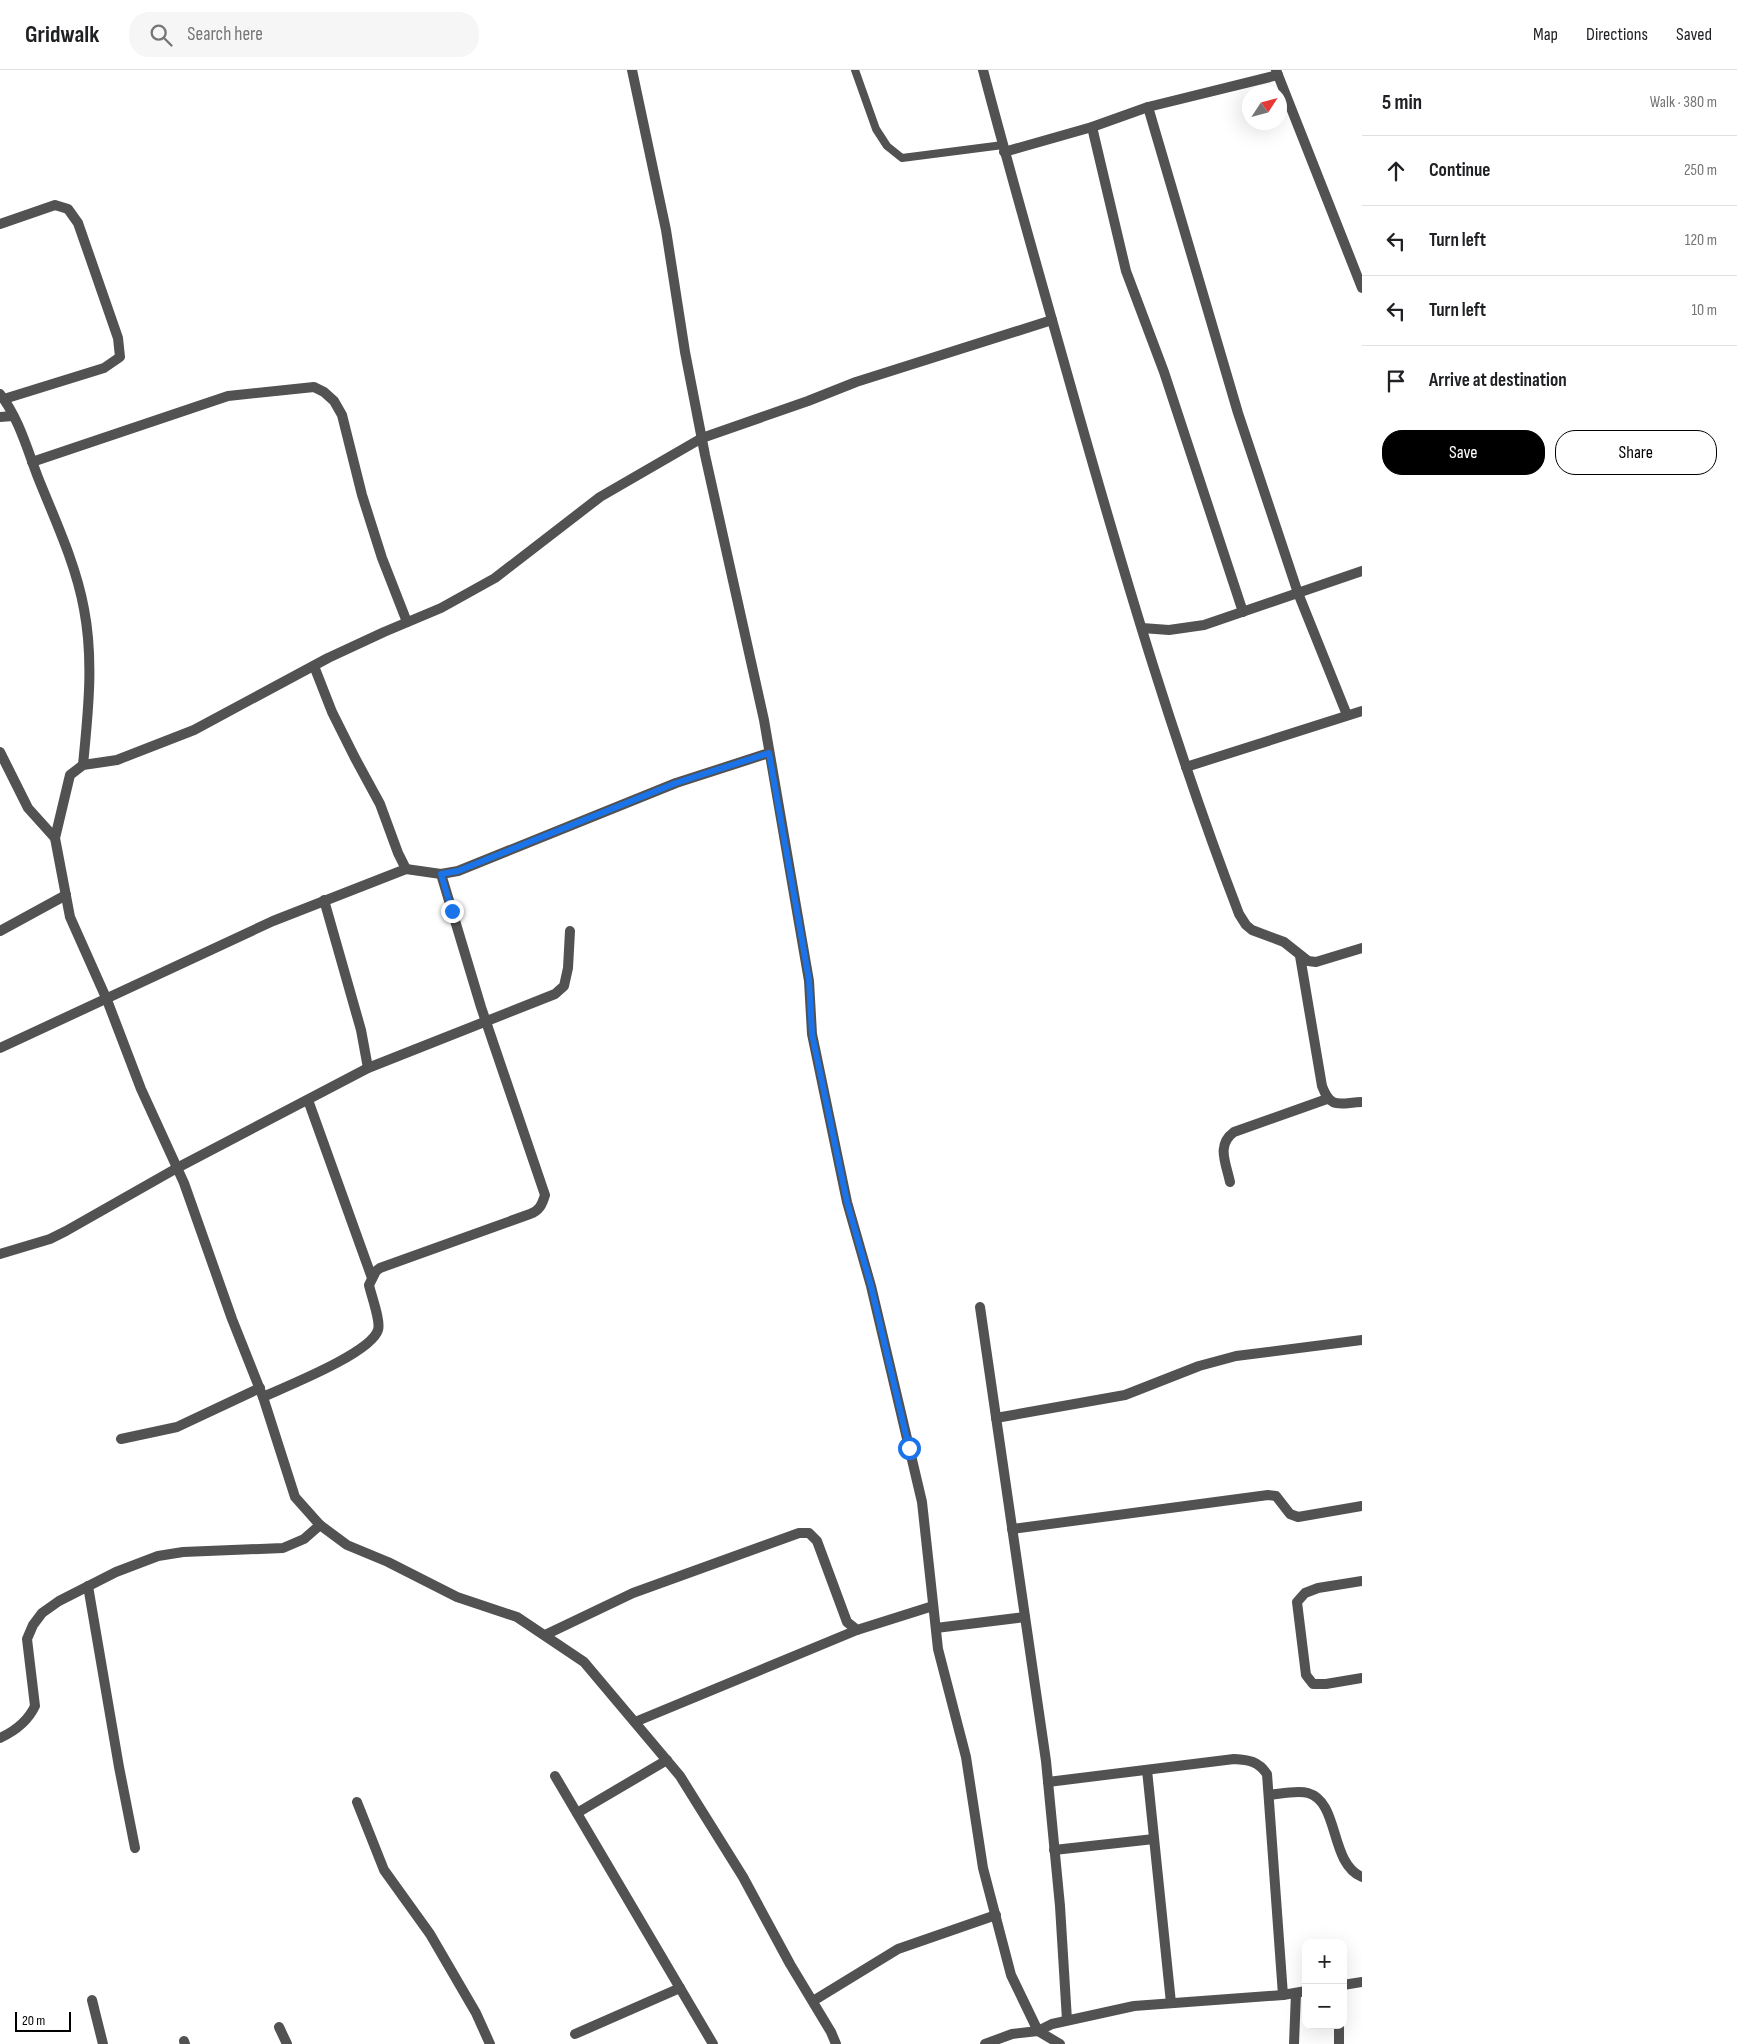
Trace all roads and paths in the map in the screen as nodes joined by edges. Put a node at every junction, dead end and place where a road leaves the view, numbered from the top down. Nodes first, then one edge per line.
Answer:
1 (632, 70) edge
2 (855, 70) edge
3 (986, 71) edge
4 (1277, 73) edge
5 (1148, 107) junction
6 (1092, 127) junction
7 (1004, 148) junction
8 (0, 224) edge
9 (1359, 272) edge
10 (1362, 288) edge
11 (1052, 320) junction
12 (2, 396) edge
13 (13, 416) junction
14 (0, 418) edge
15 (702, 438) junction
16 (32, 462) junction
17 (1362, 571) edge
18 (1298, 593) junction
19 (1243, 612) junction
20 (407, 622) junction
21 (1142, 628) junction
22 (314, 666) junction
23 (1362, 710) edge
24 (1347, 715) junction
25 (0, 752) edge
26 (769, 753) junction
27 (83, 765) junction
28 (1186, 767) junction
29 (55, 838) junction
30 (406, 869) junction
31 (441, 874) junction
32 (66, 895) junction
33 (324, 900) junction
34 (570, 931) dead end
35 (0, 932) edge
36 (1362, 948) edge
37 (1300, 956) junction
38 (107, 1000) junction
39 (486, 1021) junction
40 (0, 1048) edge
41 (368, 1068) junction
42 (1327, 1099) junction
43 (308, 1100) junction
44 (1362, 1102) edge
45 (177, 1168) junction
46 (1230, 1182) dead end
47 (0, 1254) edge
48 (372, 1278) junction
49 (980, 1307) dead end
50 (1362, 1340) edge
51 (262, 1392) junction
52 (996, 1418) junction
53 (121, 1439) dead end
54 (1362, 1506) edge
55 (320, 1525) junction
56 (1012, 1529) junction
57 (1362, 1581) edge
58 (88, 1586) junction
59 (934, 1606) junction
60 (1025, 1617) junction
61 (936, 1628) junction
62 (857, 1630) junction
63 (544, 1636) junction
64 (1362, 1678) edge
65 (634, 1722) junction
66 (0, 1738) edge
67 (667, 1760) junction
68 (1147, 1770) junction
69 (555, 1776) dead end
70 (1048, 1782) junction
71 (1269, 1794) junction
72 (358, 1802) dead end
73 (577, 1813) junction
74 (1154, 1839) junction
75 (135, 1848) dead end
76 (1054, 1850) junction
77 (1362, 1877) edge
78 (996, 1915) junction
79 (1362, 1982) edge
80 (1347, 1984) edge
81 (680, 1988) junction
82 (1301, 1992) edge
83 (1283, 1995) junction
84 (92, 2000) dead end
85 (813, 2001) junction
86 (1171, 2003) junction
87 (1068, 2020) junction
88 (279, 2026) dead end
89 (1339, 2029) edge
90 (1038, 2031) junction
91 (575, 2034) dead end
92 (103, 2044) edge
93 (287, 2044) edge
94 (490, 2044) edge
95 (713, 2044) edge
96 (836, 2044) edge
97 (984, 2044) edge
98 (1060, 2044) edge
99 (1294, 2044) edge
100 (1339, 2044) edge

1 - 15 street
2 - 7 lane
3 - 7 street
4 - 5 street
4 - 9 street
5 - 6 street
5 - 18 street
6 - 7 street
6 - 19 street
7 - 11 street
8 - 12 street
9 - 10 street
11 - 15 street
11 - 21 street
12 - 13 street
13 - 14 street
13 - 16 street
15 - 20 street
15 - 26 street
16 - 20 street
16 - 27 street
17 - 18 street
18 - 19 street
18 - 24 street
19 - 21 street
20 - 22 street
21 - 28 street
22 - 27 street
22 - 30 street
23 - 24 street
24 - 28 street
25 - 29 street
26 - 31 street
26 - 59 street
27 - 29 street
28 - 37 street
29 - 32 street
30 - 31 street
30 - 33 street
31 - 39 street
32 - 35 street
32 - 38 street
33 - 38 street
33 - 41 street
34 - 39 street
36 - 37 street
37 - 42 street
38 - 40 street
38 - 45 street
39 - 41 street
39 - 48 street
41 - 43 street
42 - 44 street
42 - 46 street
43 - 45 street
43 - 48 street
45 - 47 street
45 - 51 street
48 - 51 street
49 - 52 street
50 - 52 street
51 - 53 street
51 - 55 street
52 - 56 street
54 - 56 street
55 - 58 street
55 - 63 street
56 - 60 street
57 - 64 street
58 - 66 street
58 - 75 street
59 - 61 street
59 - 62 street
60 - 61 street
60 - 70 street
61 - 78 street
62 - 63 street
62 - 65 street
63 - 65 street
65 - 67 street
67 - 73 street
67 - 85 street
68 - 70 street
68 - 71 street
68 - 74 street
69 - 73 street
70 - 76 street
71 - 77 street
71 - 83 street
72 - 94 street
73 - 81 street
74 - 76 street
74 - 86 street
76 - 87 street
78 - 85 street
78 - 90 street
79 - 80 street
81 - 91 street
81 - 95 street
82 - 83 street
82 - 99 street
83 - 86 street
84 - 92 street
85 - 96 street
86 - 87 street
87 - 90 street
88 - 93 street
89 - 100 street
90 - 97 street
90 - 98 street

